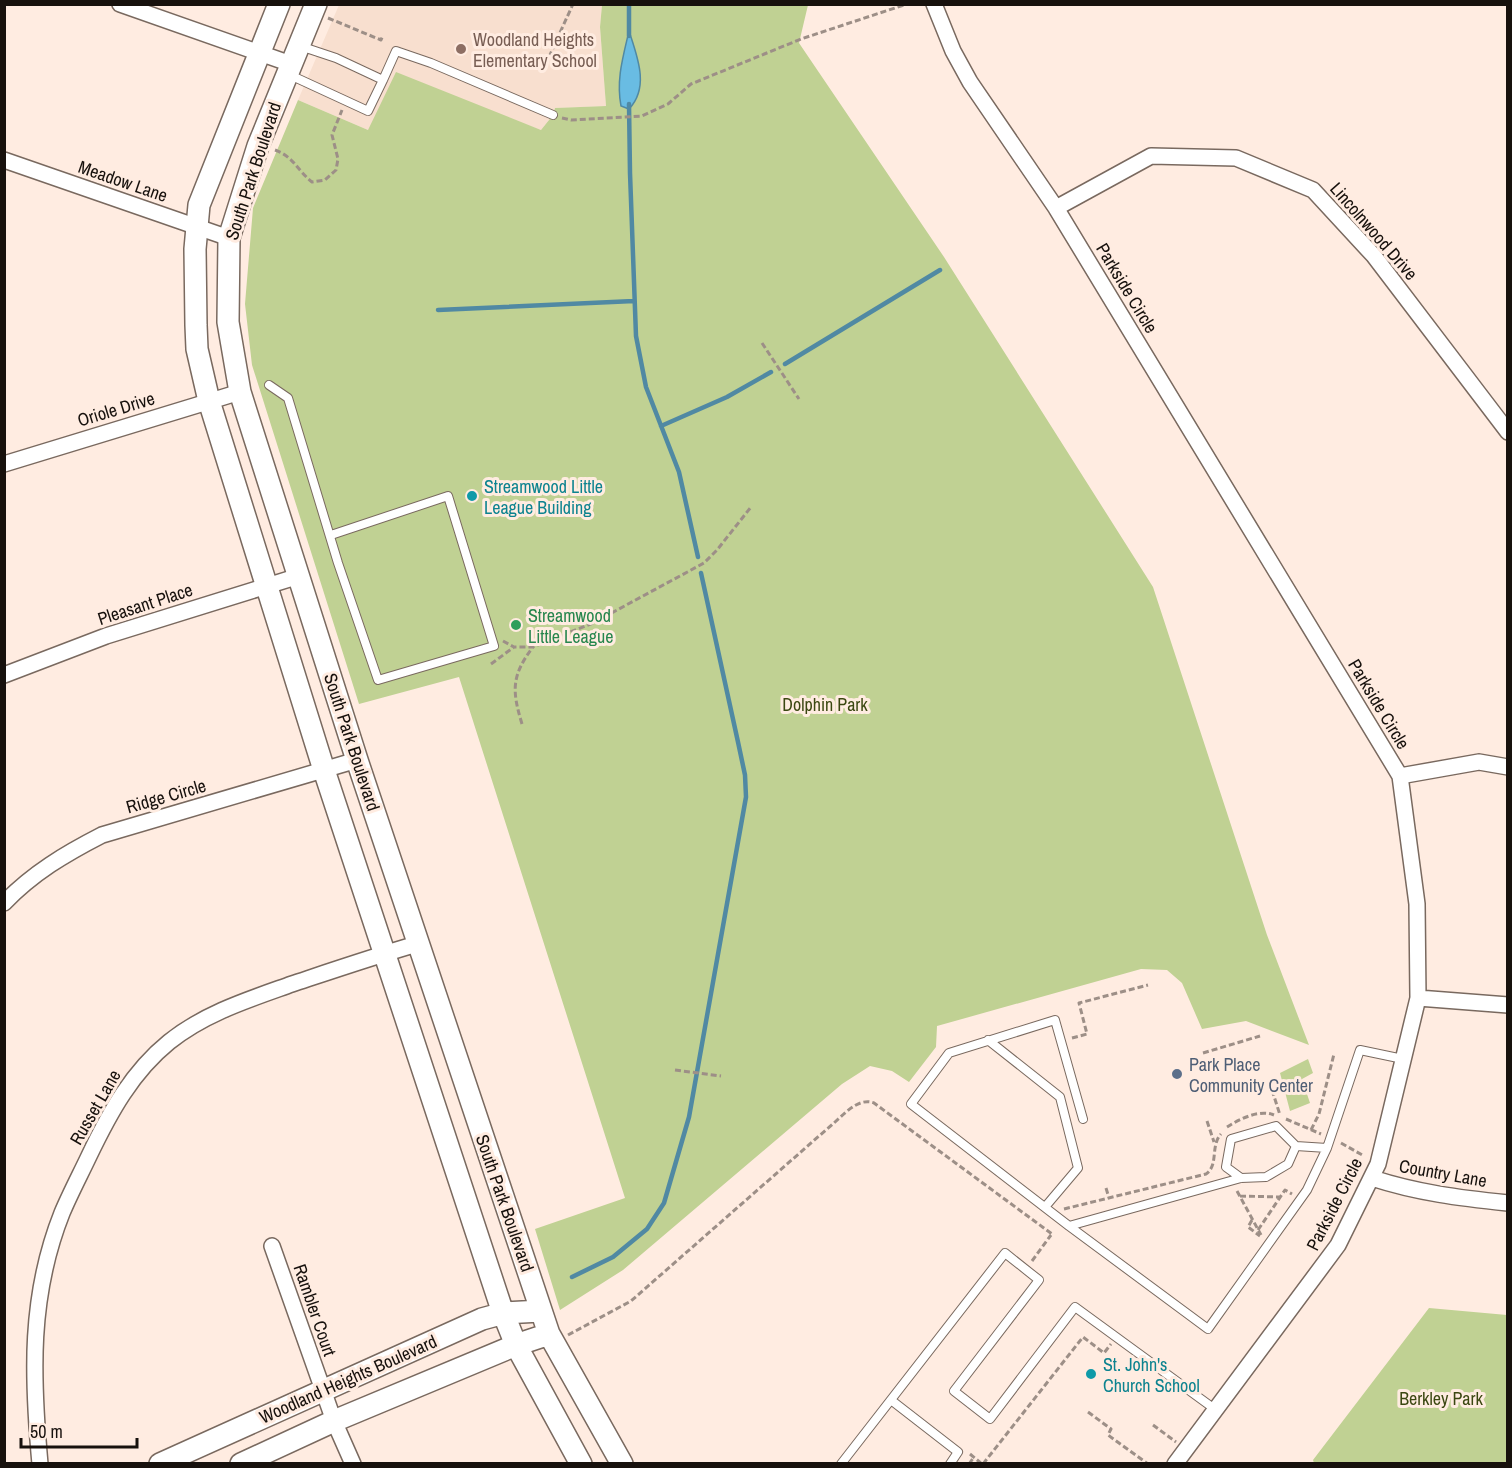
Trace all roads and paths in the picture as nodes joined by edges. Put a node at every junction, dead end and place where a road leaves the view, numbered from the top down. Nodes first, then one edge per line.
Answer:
1 (120, 4) edge
2 (279, 4) edge
3 (573, 4) edge
4 (907, 4) edge
5 (934, 4) edge
6 (320, 10) edge
7 (383, 34) dead end
8 (258, 53) junction
9 (549, 57) dead end
10 (292, 61) junction
11 (383, 80) junction
12 (346, 100) junction
13 (553, 115) joint
14 (258, 146) junction
15 (4, 160) edge
16 (1056, 208) junction
17 (197, 227) junction
18 (229, 238) junction
19 (762, 343) dead end
20 (268, 385) dead end
21 (240, 392) junction
22 (799, 399) dead end
23 (209, 401) junction
24 (1508, 432) edge
25 (4, 464) edge
26 (751, 507) dead end
27 (331, 535) junction
28 (299, 576) junction
29 (267, 586) junction
30 (490, 634) junction
31 (533, 646) junction
32 (4, 675) edge
33 (522, 724) dead end
34 (357, 760) junction
35 (1508, 767) edge
36 (324, 770) junction
37 (1400, 776) junction
38 (4, 903) edge
39 (417, 944) junction
40 (384, 953) junction
41 (1148, 985) dead end
42 (1418, 998) junction
43 (1508, 1005) edge
44 (1260, 1036) dead end
45 (988, 1040) junction
46 (1062, 1041) junction
47 (1203, 1053) dead end
48 (1334, 1054) dead end
49 (1403, 1059) junction
50 (675, 1070) dead end
51 (721, 1076) dead end
52 (1272, 1090) dead end
53 (1281, 1117) dead end
54 (1083, 1119) dead end
55 (1207, 1121) dead end
56 (1311, 1130) dead end
57 (1215, 1145) dead end
58 (1296, 1146) junction
59 (1327, 1148) junction
60 (1241, 1178) junction
61 (1372, 1178) junction
62 (1232, 1181) junction
63 (1106, 1188) dead end
64 (1240, 1196) junction
65 (1296, 1196) dead end
66 (1280, 1197) junction
67 (1109, 1198) dead end
68 (1508, 1203) edge
69 (1045, 1207) junction
70 (1062, 1220) junction
71 (1252, 1220) junction
72 (1070, 1226) junction
73 (1258, 1230) junction
74 (1052, 1234) junction
75 (1261, 1237) junction
76 (272, 1246) dead end
77 (1267, 1248) junction
78 (1026, 1269) junction
79 (541, 1311) junction
80 (504, 1313) junction
81 (551, 1339) junction
82 (516, 1345) junction
83 (1104, 1353) dead end
84 (323, 1390) junction
85 (891, 1400) junction
86 (1216, 1410) junction
87 (1088, 1412) dead end
88 (334, 1421) junction
89 (1153, 1425) dead end
90 (1186, 1449) junction
91 (970, 1454) dead end
92 (974, 1457) junction
93 (988, 1457) junction
94 (40, 1464) edge
95 (160, 1464) edge
96 (241, 1464) edge
97 (353, 1464) edge
98 (581, 1464) edge
99 (622, 1464) edge
100 (842, 1464) edge
101 (950, 1464) edge
102 (969, 1464) edge
103 (982, 1464) edge
104 (987, 1464) edge
105 (1148, 1464) edge
106 (1175, 1464) edge

1 - 8 street
2 - 8 street, South Park Boulevard
3 - 9 path
4 - 13 path
5 - 16 street, Parkside Circle
6 - 7 path
6 - 10 street, South Park Boulevard
8 - 10 street
8 - 17 street, South Park Boulevard
10 - 11 lane
10 - 12 lane
10 - 14 street, South Park Boulevard
11 - 12 lane
11 - 13 lane
12 - 14 path
14 - 18 street, South Park Boulevard
15 - 17 street, Meadow Lane
16 - 24 street, Lincolnwood Drive
16 - 37 street, Parkside Circle
17 - 18 street, Meadow Lane
17 - 23 street, South Park Boulevard
18 - 21 street, South Park Boulevard
19 - 22 path
20 - 27 lane
21 - 23 street, Oriole Drive
21 - 28 street, South Park Boulevard
23 - 25 street, Oriole Drive
23 - 29 street, South Park Boulevard
26 - 31 path
27 - 30 lane
27 - 30 lane
28 - 29 street, Pleasant Place
28 - 34 street, South Park Boulevard
29 - 32 street, Pleasant Place
29 - 36 street, South Park Boulevard
30 - 31 path
31 - 33 path
34 - 36 street, Ridge Circle
34 - 39 street, South Park Boulevard
35 - 37 street
36 - 38 street, Ridge Circle
36 - 40 street, South Park Boulevard
37 - 42 street, Parkside Circle
39 - 40 street, Russet Lane
39 - 79 street, South Park Boulevard
40 - 80 street, South Park Boulevard
40 - 94 street, Russet Lane
41 - 46 path
42 - 43 street
42 - 49 street, Parkside Circle
44 - 47 path
45 - 46 lane
45 - 69 lane
45 - 69 lane
46 - 54 lane
48 - 56 path
49 - 59 lane
49 - 61 street, Parkside Circle
50 - 51 path
52 - 53 path
55 - 57 path
58 - 59 lane
58 - 60 lane
58 - 60 lane
59 - 77 lane
60 - 62 lane
61 - 68 street, Country Lane
61 - 86 street, Parkside Circle
62 - 64 path
62 - 72 lane
63 - 67 path
64 - 66 path
64 - 71 path
65 - 66 path
66 - 73 path
69 - 70 lane
70 - 72 lane
70 - 74 path
71 - 73 path
71 - 75 path
72 - 77 lane
73 - 75 path
74 - 78 path
74 - 81 path
75 - 77 path
76 - 84 street, Rambler Court
78 - 85 lane
78 - 86 lane
79 - 80 street, Woodland Heights Boulevard
79 - 81 street, South Park Boulevard
80 - 82 street, South Park Boulevard
80 - 84 street, Woodland Heights Boulevard
81 - 82 street, Woodland Heights Boulevard
81 - 99 street, South Park Boulevard
82 - 88 street, Woodland Heights Boulevard
82 - 98 street, South Park Boulevard
83 - 93 path
84 - 88 street, Rambler Court
84 - 95 street, Woodland Heights Boulevard
85 - 100 lane
85 - 101 lane
86 - 90 street, Parkside Circle
87 - 105 path
88 - 96 street, Woodland Heights Boulevard
88 - 97 street, Rambler Court
89 - 90 path
90 - 106 street, Parkside Circle
91 - 92 path
92 - 102 path
92 - 103 path
93 - 103 path
93 - 104 path

